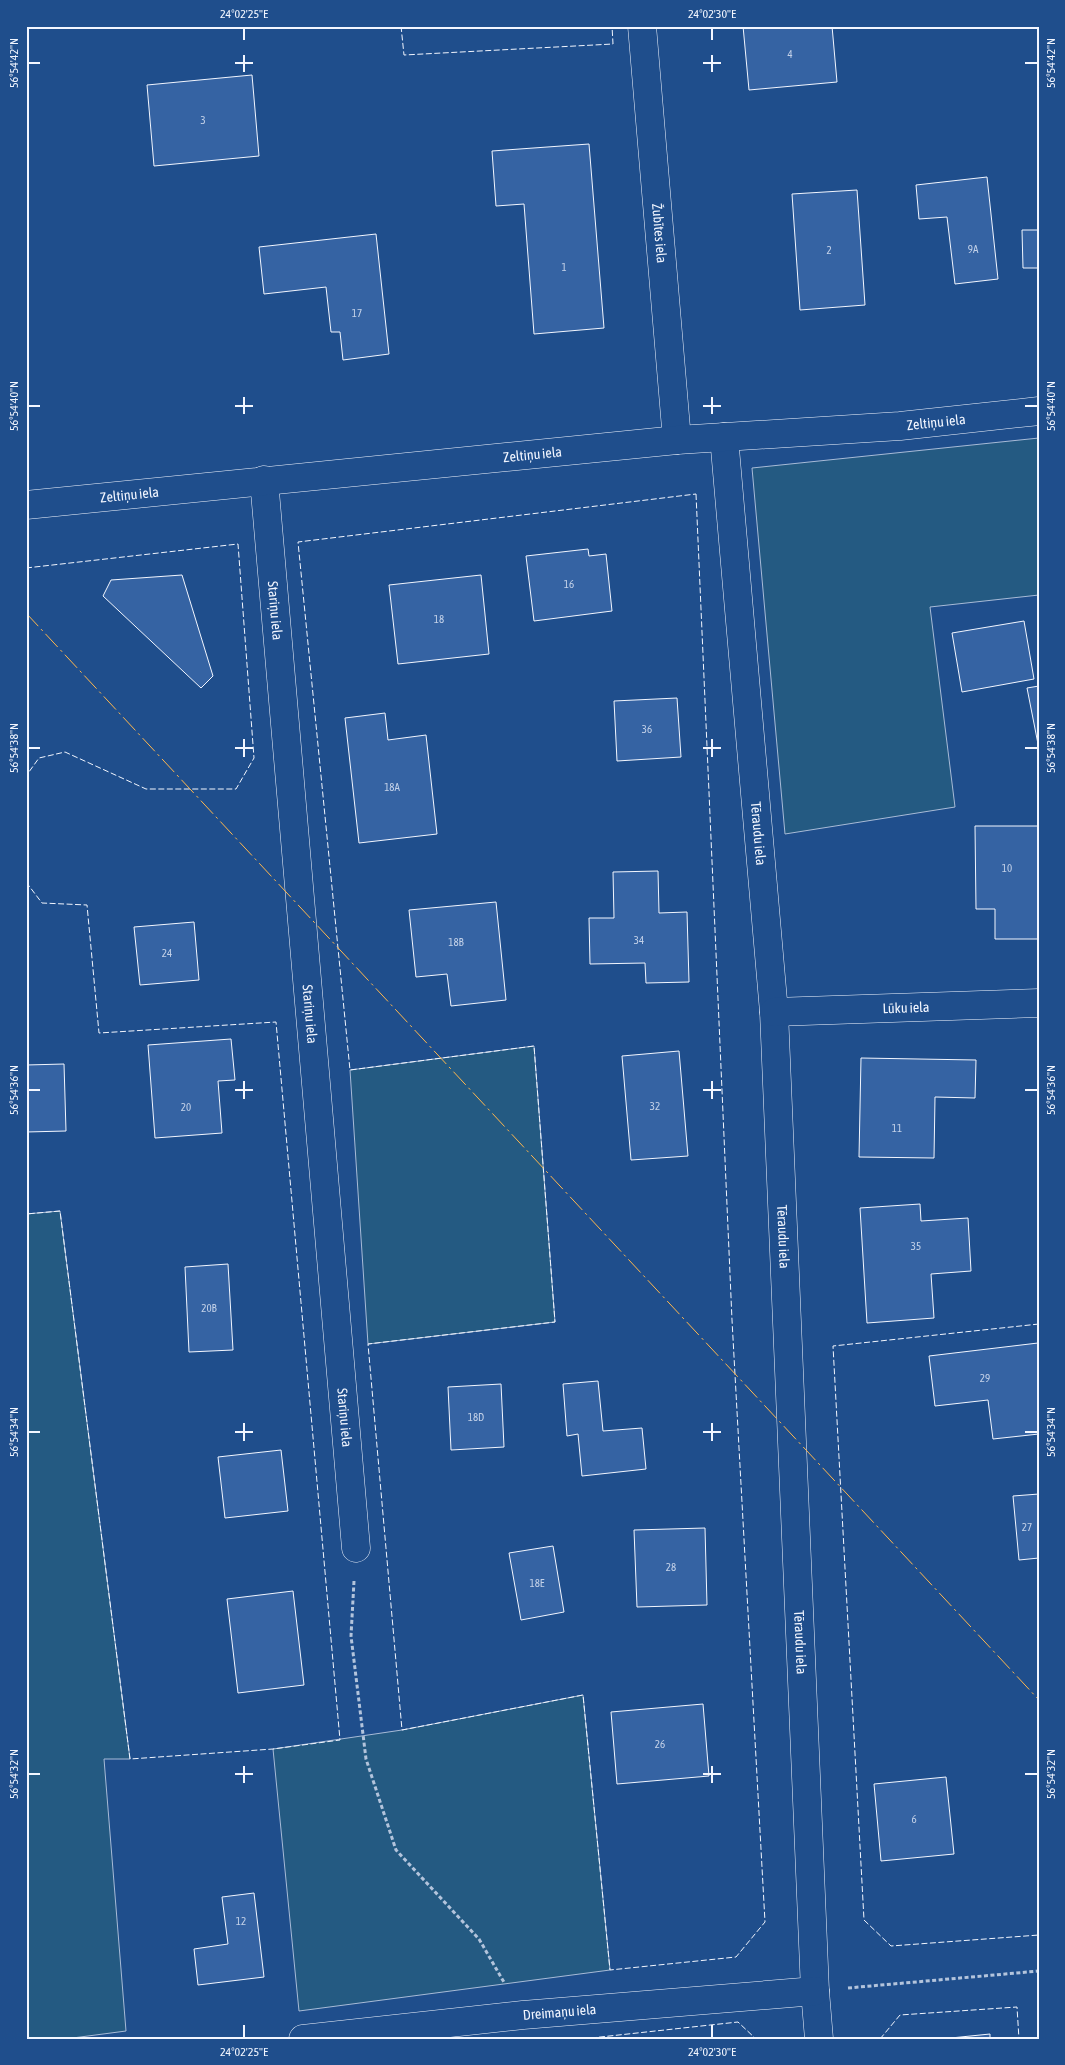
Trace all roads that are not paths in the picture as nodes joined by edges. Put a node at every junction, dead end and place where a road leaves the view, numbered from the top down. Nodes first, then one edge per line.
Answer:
1 (642, 26) edge
2 (1039, 411) edge
3 (724, 436) junction
4 (677, 440) junction
5 (264, 480) junction
6 (26, 505) edge
7 (1039, 1004) edge
8 (774, 1012) junction
9 (356, 1548) road end
10 (815, 1991) junction
11 (303, 2039) edge
12 (819, 2039) edge

1 - 4 street, Žubītes iela
2 - 3 street, Zeltiņu iela
3 - 4 street, Zeltiņu iela
3 - 8 street, Tēraudu iela
4 - 5 street, Zeltiņu iela
5 - 6 street, Zeltiņu iela
5 - 9 street, Stariņu iela
7 - 8 street, Lūku iela
8 - 10 street, Tēraudu iela
10 - 11 street, Dreimaņu iela
10 - 12 street, Tēraudu iela

